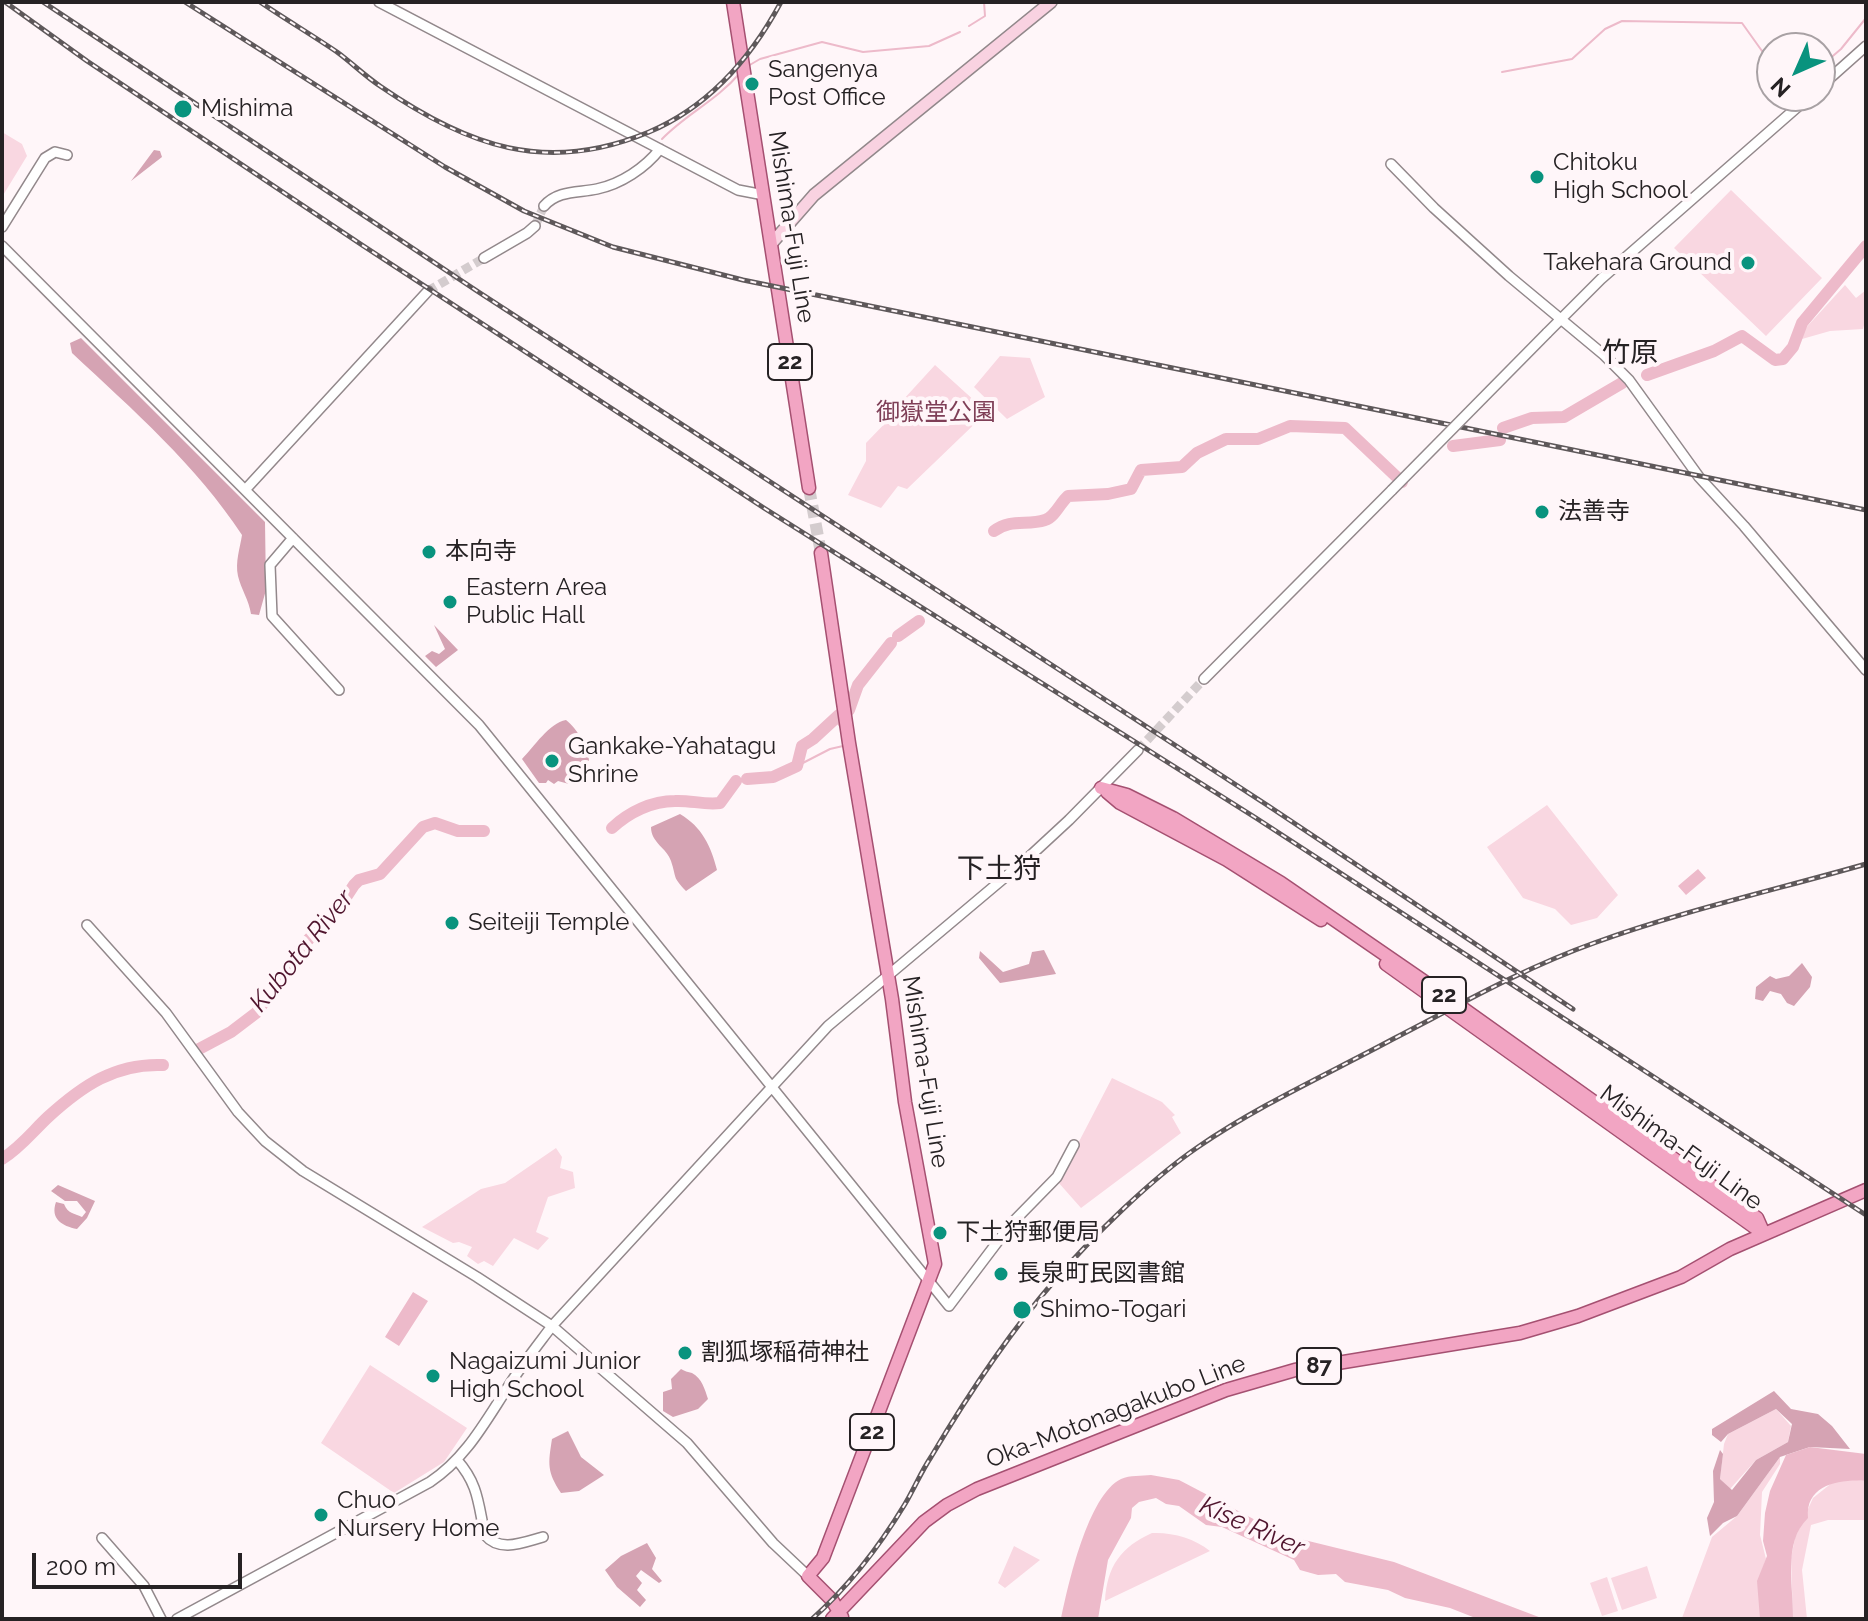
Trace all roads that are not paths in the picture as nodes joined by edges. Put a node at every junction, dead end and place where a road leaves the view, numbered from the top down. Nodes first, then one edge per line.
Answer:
1 (379, 2) edge
2 (733, 2) edge
3 (1051, 2) edge
4 (1866, 46) edge
5 (1836, 73) edge
6 (1792, 112) edge
7 (660, 149) junction
8 (67, 155) dead end
9 (1391, 164) dead end
10 (764, 195) junction
11 (544, 206) tunnel mouth
12 (535, 226) tunnel mouth
13 (2, 227) edge
14 (772, 243) junction
15 (2, 246) edge
16 (484, 258) tunnel mouth
17 (428, 291) tunnel mouth
18 (1561, 317) junction
19 (809, 488) tunnel mouth
20 (245, 490) junction
21 (293, 538) junction
22 (821, 553) tunnel mouth
23 (1866, 670) edge
24 (1204, 679) tunnel mouth
25 (339, 690) dead end
26 (1138, 750) tunnel mouth
27 (1101, 788) junction
28 (87, 925) dead end
29 (887, 975) junction
30 (772, 1086) junction
31 (1074, 1145) dead end
32 (1866, 1190) edge
33 (1764, 1234) junction
34 (929, 1283) junction
35 (552, 1326) junction
36 (457, 1460) junction
37 (543, 1537) dead end
38 (102, 1538) dead end
39 (808, 1576) junction
40 (838, 1617) edge
41 (161, 1619) edge
42 (177, 1619) edge

1 - 7 street
2 - 10 main road, Mishima-Fuji Line / 22
3 - 14 main road
4 - 5 street
6 - 18 street
7 - 10 street
7 - 11 street
8 - 13 street
9 - 18 street
10 - 14 main road, Mishima-Fuji Line / 22
12 - 16 street
14 - 19 main road, Mishima-Fuji Line / 22
15 - 20 street
17 - 20 street
18 - 23 street
18 - 24 street, bridge
20 - 21 street
21 - 25 street
21 - 30 street
22 - 29 main road, Mishima-Fuji Line / 22
26 - 27 street
27 - 29 street
27 - 33 main road, Mishima-Fuji Line / 22
28 - 35 street
29 - 30 street
29 - 34 main road, Mishima-Fuji Line / 22
30 - 34 street
30 - 35 street
31 - 34 street
32 - 33 main road, Oka-Motonagakubo Line / 87
33 - 40 main road, Oka-Motonagakubo Line / 87
34 - 39 main road, Mishima-Fuji Line / 22
35 - 36 street
35 - 39 street
36 - 37 street
36 - 42 street
38 - 41 street
39 - 40 main road

